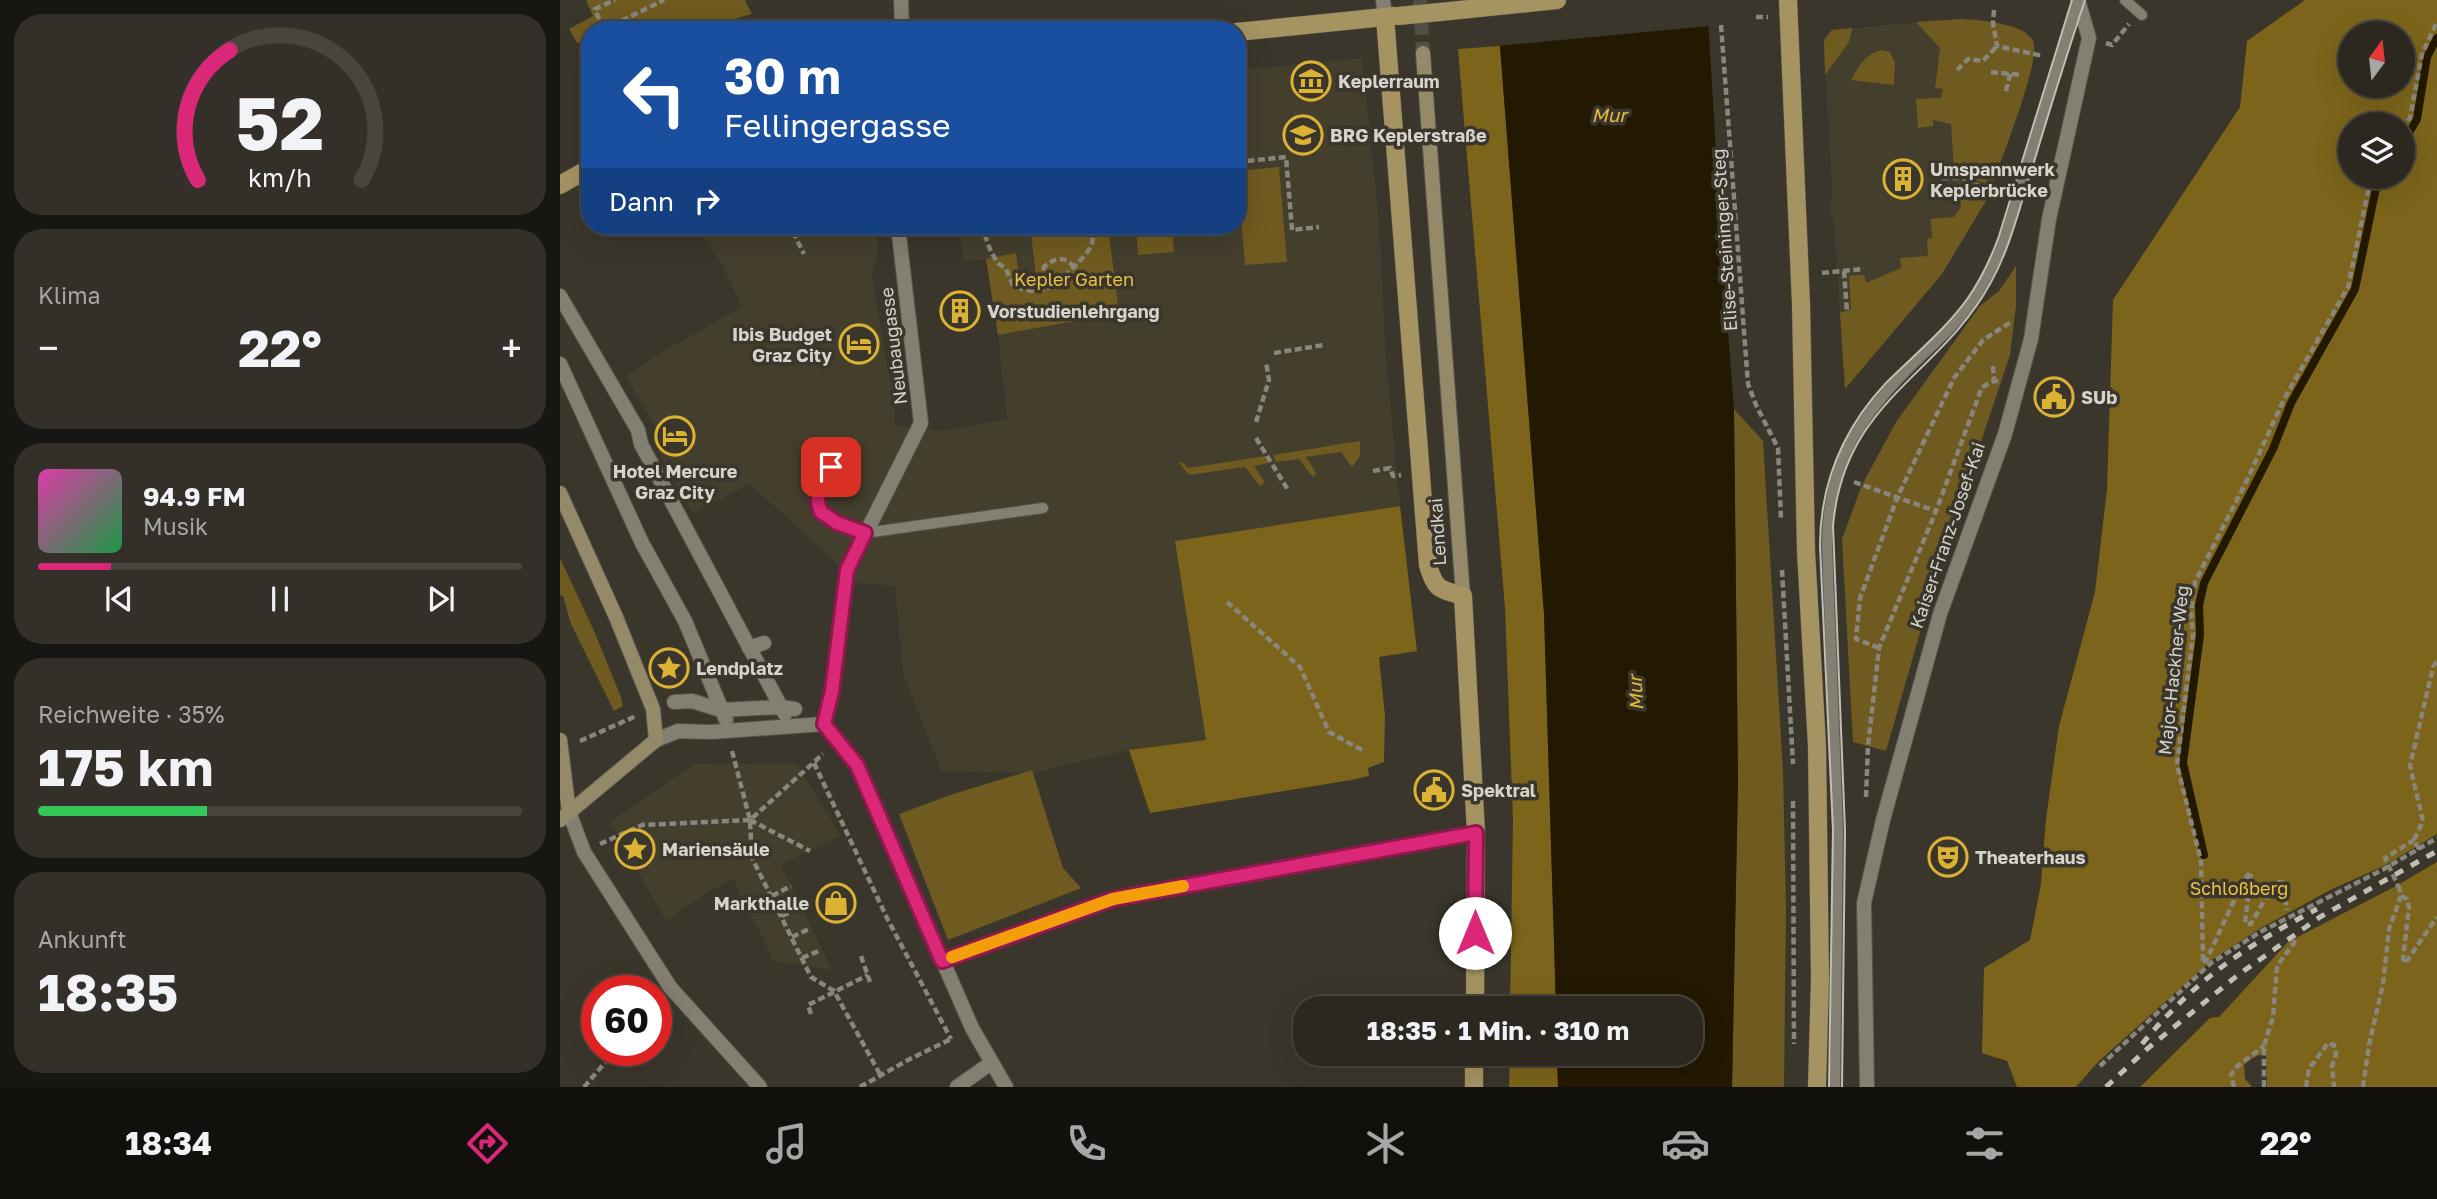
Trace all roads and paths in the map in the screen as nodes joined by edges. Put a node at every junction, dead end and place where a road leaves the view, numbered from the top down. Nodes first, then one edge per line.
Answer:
1 (615, 0) edge
2 (664, 0) edge
3 (901, 0) edge
4 (1557, 0) edge
5 (1788, 0) edge
6 (2078, 0) edge
7 (2125, 0) edge
8 (1994, 10) dead end
9 (1388, 11) edge
10 (2142, 15) dead end
11 (600, 21) edge
12 (620, 21) edge
13 (902, 21) edge
14 (2437, 22) edge
15 (1721, 24) dead end
16 (2122, 30) dead end
17 (1246, 31) edge
18 (2116, 40) dead end
19 (1997, 46) junction
20 (1423, 53) tunnel mouth
21 (2046, 57) dead end
22 (1957, 70) dead end
23 (1991, 72) dead end
24 (2010, 74) junction
25 (2021, 75) dead end
26 (2006, 91) dead end
27 (2411, 112) edge
28 (1246, 161) edge
29 (581, 173) edge
30 (1942, 178) dead end
31 (560, 185) edge
32 (2369, 189) edge
33 (1991, 191) dead end
34 (1319, 227) dead end
35 (794, 235) edge
36 (899, 235) edge
37 (985, 235) edge
38 (1093, 235) edge
39 (804, 254) dead end
40 (1074, 267) junction
41 (1864, 269) dead end
42 (1844, 271) junction
43 (1800, 274) junction
44 (1042, 290) junction
45 (560, 296) edge
46 (1847, 312) dead end
47 (2011, 322) dead end
48 (1324, 345) dead end
49 (1274, 353) dead end
50 (1266, 362) dead end
51 (560, 363) edge
52 (1993, 366) dead end
53 (1256, 422) dead end
54 (1256, 438) dead end
55 (831, 467) dead end
56 (1373, 471) dead end
57 (1402, 475) dead end
58 (1854, 482) dead end
59 (1288, 490) dead end
60 (560, 493) edge
61 (1897, 498) junction
62 (1043, 508) dead end
63 (1936, 511) junction
64 (1781, 520) dead end
65 (865, 533) junction
66 (1782, 562) dead end
67 (1463, 596) junction
68 (1227, 602) dead end
69 (764, 642) dead end
70 (748, 648) junction
71 (1879, 648) junction
72 (2437, 661) edge
73 (674, 702) dead end
74 (723, 715) junction
75 (626, 719) dead end
76 (824, 724) junction
77 (560, 740) edge
78 (656, 740) junction
79 (581, 741) dead end
80 (729, 742) dead end
81 (829, 748) dead end
82 (1362, 750) dead end
83 (814, 763) junction
84 (1793, 769) dead end
85 (1793, 793) dead end
86 (1866, 799) dead end
87 (564, 816) edge
88 (750, 820) junction
89 (1476, 833) junction
90 (2437, 838) edge
91 (2414, 840) junction
92 (596, 846) dead end
93 (2419, 849) junction
94 (810, 851) dead end
95 (858, 855) junction
96 (851, 857) dead end
97 (867, 876) junction
98 (861, 878) dead end
99 (791, 886) dead end
100 (2400, 893) junction
101 (772, 896) junction
102 (801, 907) dead end
103 (2287, 910) dead end
104 (782, 916) junction
105 (2437, 917) edge
106 (811, 929) dead end
107 (792, 937) junction
108 (2295, 938) dead end
109 (821, 950) dead end
110 (861, 956) dead end
111 (802, 958) junction
112 (942, 961) junction
113 (868, 975) junction
114 (870, 982) dead end
115 (834, 991) junction
116 (1475, 996) edge
117 (811, 1014) dead end
118 (963, 1032) dead end
119 (951, 1039) junction
120 (1794, 1046) dead end
121 (2264, 1046) junction
122 (991, 1063) junction
123 (602, 1066) edge
124 (1474, 1066) edge
125 (2100, 1066) dead end
126 (881, 1076) junction
127 (584, 1087) edge
128 (761, 1087) edge
129 (860, 1087) edge
130 (957, 1087) edge
131 (1006, 1087) edge
132 (1474, 1087) edge
133 (1817, 1087) edge
134 (1835, 1087) edge
135 (1867, 1087) edge
136 (2234, 1087) edge
137 (2264, 1087) edge
138 (2305, 1087) edge
139 (2334, 1087) edge
140 (2363, 1087) edge

1 - 11 path
2 - 12 path
3 - 13 street
4 - 9 main road, bridge
5 - 43 main road
6 - 134 lane
6 - 135 street, Kaiser-Franz-Josef-Kai
7 - 10 lane
8 - 19 path
9 - 17 main road
9 - 67 main road
14 - 27 path
15 - 64 path, Elise-Steininger-Steg
16 - 18 path
19 - 21 path
19 - 22 path
20 - 67 main road, Lendkai
23 - 24 path
24 - 25 path
24 - 26 path
28 - 34 path
29 - 31 main road
30 - 33 path
32 - 103 path, Major-Hackher-Weg
35 - 39 path
36 - 65 street, Neubaugasse
37 - 44 path
38 - 40 path
40 - 44 path
40 - 44 path
41 - 42 path
42 - 43 path
42 - 46 path
43 - 133 main road
45 - 70 street
47 - 61 path
48 - 49 path
50 - 53 path
51 - 74 street
52 - 63 path
54 - 59 path
55 - 65 lane
56 - 57 path
58 - 61 path
60 - 78 main road
61 - 63 path
61 - 71 path
62 - 65 lane
63 - 71 path
65 - 76 street, Neubaugasse
66 - 84 path
67 - 89 main road, Lendkai
68 - 82 path
69 - 70 street
70 - 74 street
71 - 86 path
72 - 91 path
73 - 74 street
75 - 79 path
76 - 78 street
76 - 112 street
77 - 87 main road
78 - 87 main road
80 - 88 path
81 - 83 path
83 - 88 path
83 - 95 path
85 - 120 path
87 - 128 street
88 - 92 path
88 - 94 path
88 - 101 path
89 - 112 street
89 - 116 main road, Lendkai
90 - 93 path
91 - 93 path
91 - 100 path, bridge
93 - 125 path
95 - 96 path
95 - 97 path
97 - 98 path
97 - 119 path
99 - 101 path
100 - 105 path
100 - 140 path
101 - 104 path
102 - 104 path
104 - 107 path
106 - 107 path
107 - 111 path
108 - 121 path
109 - 111 path
110 - 113 path
111 - 115 path
112 - 122 street
113 - 114 path
113 - 115 path
115 - 117 path
115 - 126 path
118 - 119 path
119 - 126 path
121 - 136 path
121 - 137 path
122 - 130 street
122 - 131 street
123 - 127 path
124 - 132 main road
126 - 129 path
138 - 139 path

